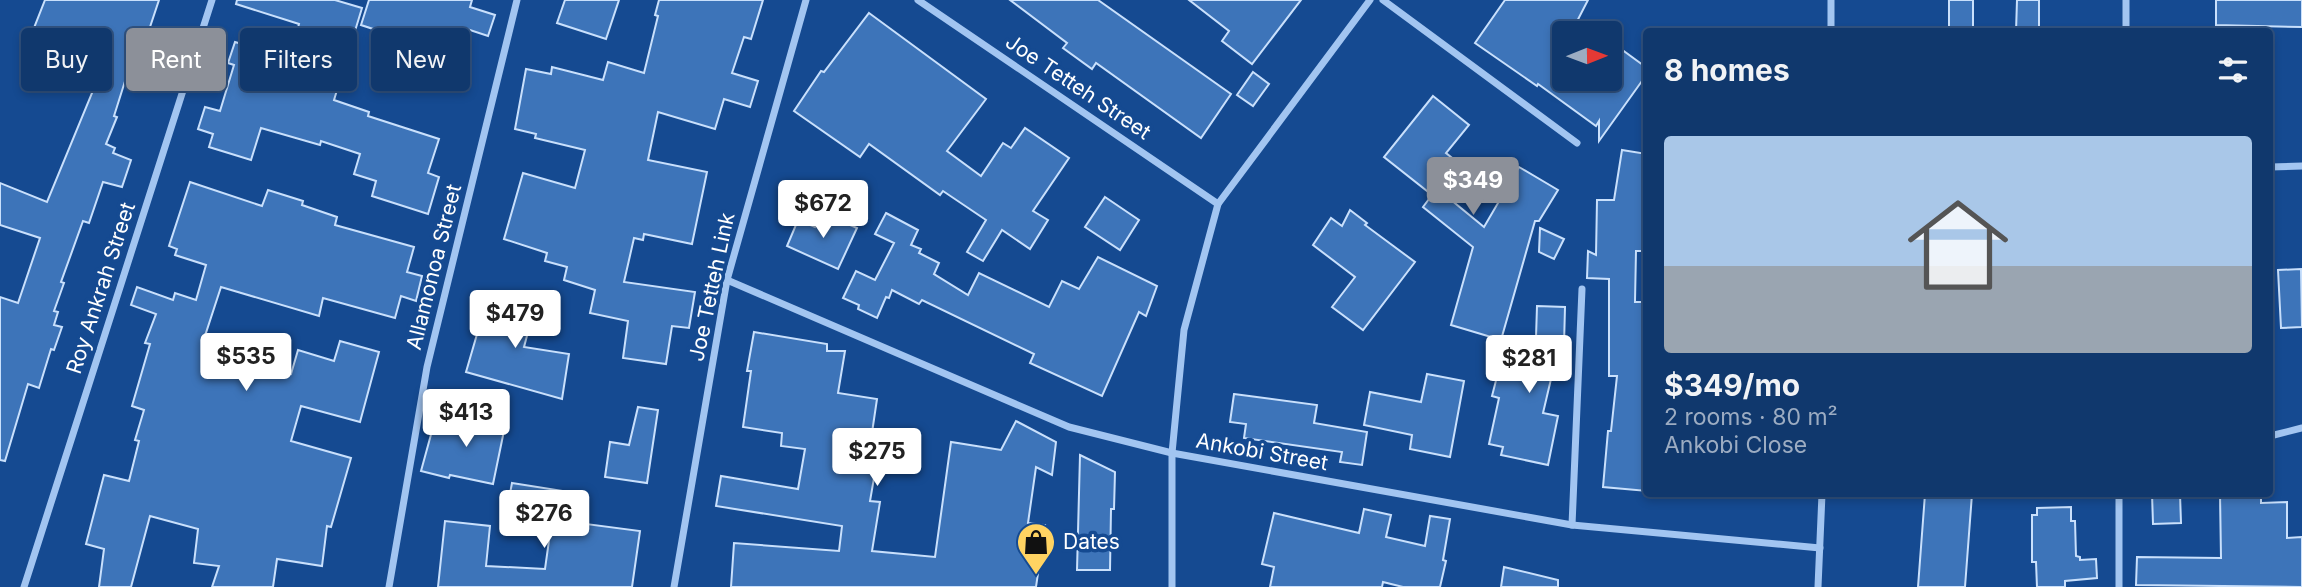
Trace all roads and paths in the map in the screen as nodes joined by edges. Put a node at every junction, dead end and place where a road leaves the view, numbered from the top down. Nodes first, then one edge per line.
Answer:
1 (212, 0) edge
2 (517, 0) edge
3 (806, 0) edge
4 (918, 0) edge
5 (1370, 0) edge
6 (1383, 0) edge
7 (1831, 0) edge
8 (2126, 0) edge
9 (1831, 28) edge
10 (2126, 28) edge
11 (1577, 143) dead end
12 (2302, 166) edge
13 (2273, 167) edge
14 (1217, 204) junction
15 (727, 280) junction
16 (1582, 289) dead end
17 (2302, 428) edge
18 (2273, 435) edge
19 (1172, 453) junction
20 (1822, 497) edge
21 (2119, 497) edge
22 (1573, 526) junction
23 (1820, 548) junction
24 (23, 587) edge
25 (389, 587) edge
26 (674, 587) edge
27 (1172, 587) edge
28 (1818, 587) edge
29 (2119, 587) edge

1 - 24 street, Roy Ankrah Street
2 - 25 street, Allamonoa Street
3 - 15 street, Joe Tetteh Link
4 - 14 street, Joe Tetteh Street
5 - 14 street
6 - 11 street
7 - 9 street
8 - 10 street
12 - 13 street
14 - 19 street
15 - 19 street, Ankobi Street
15 - 26 street, Joe Tetteh Link
16 - 22 street
17 - 18 street
19 - 22 street, Ankobi Street
19 - 27 street
20 - 23 street
21 - 29 street
22 - 23 street, Ankobi Street
23 - 28 street

